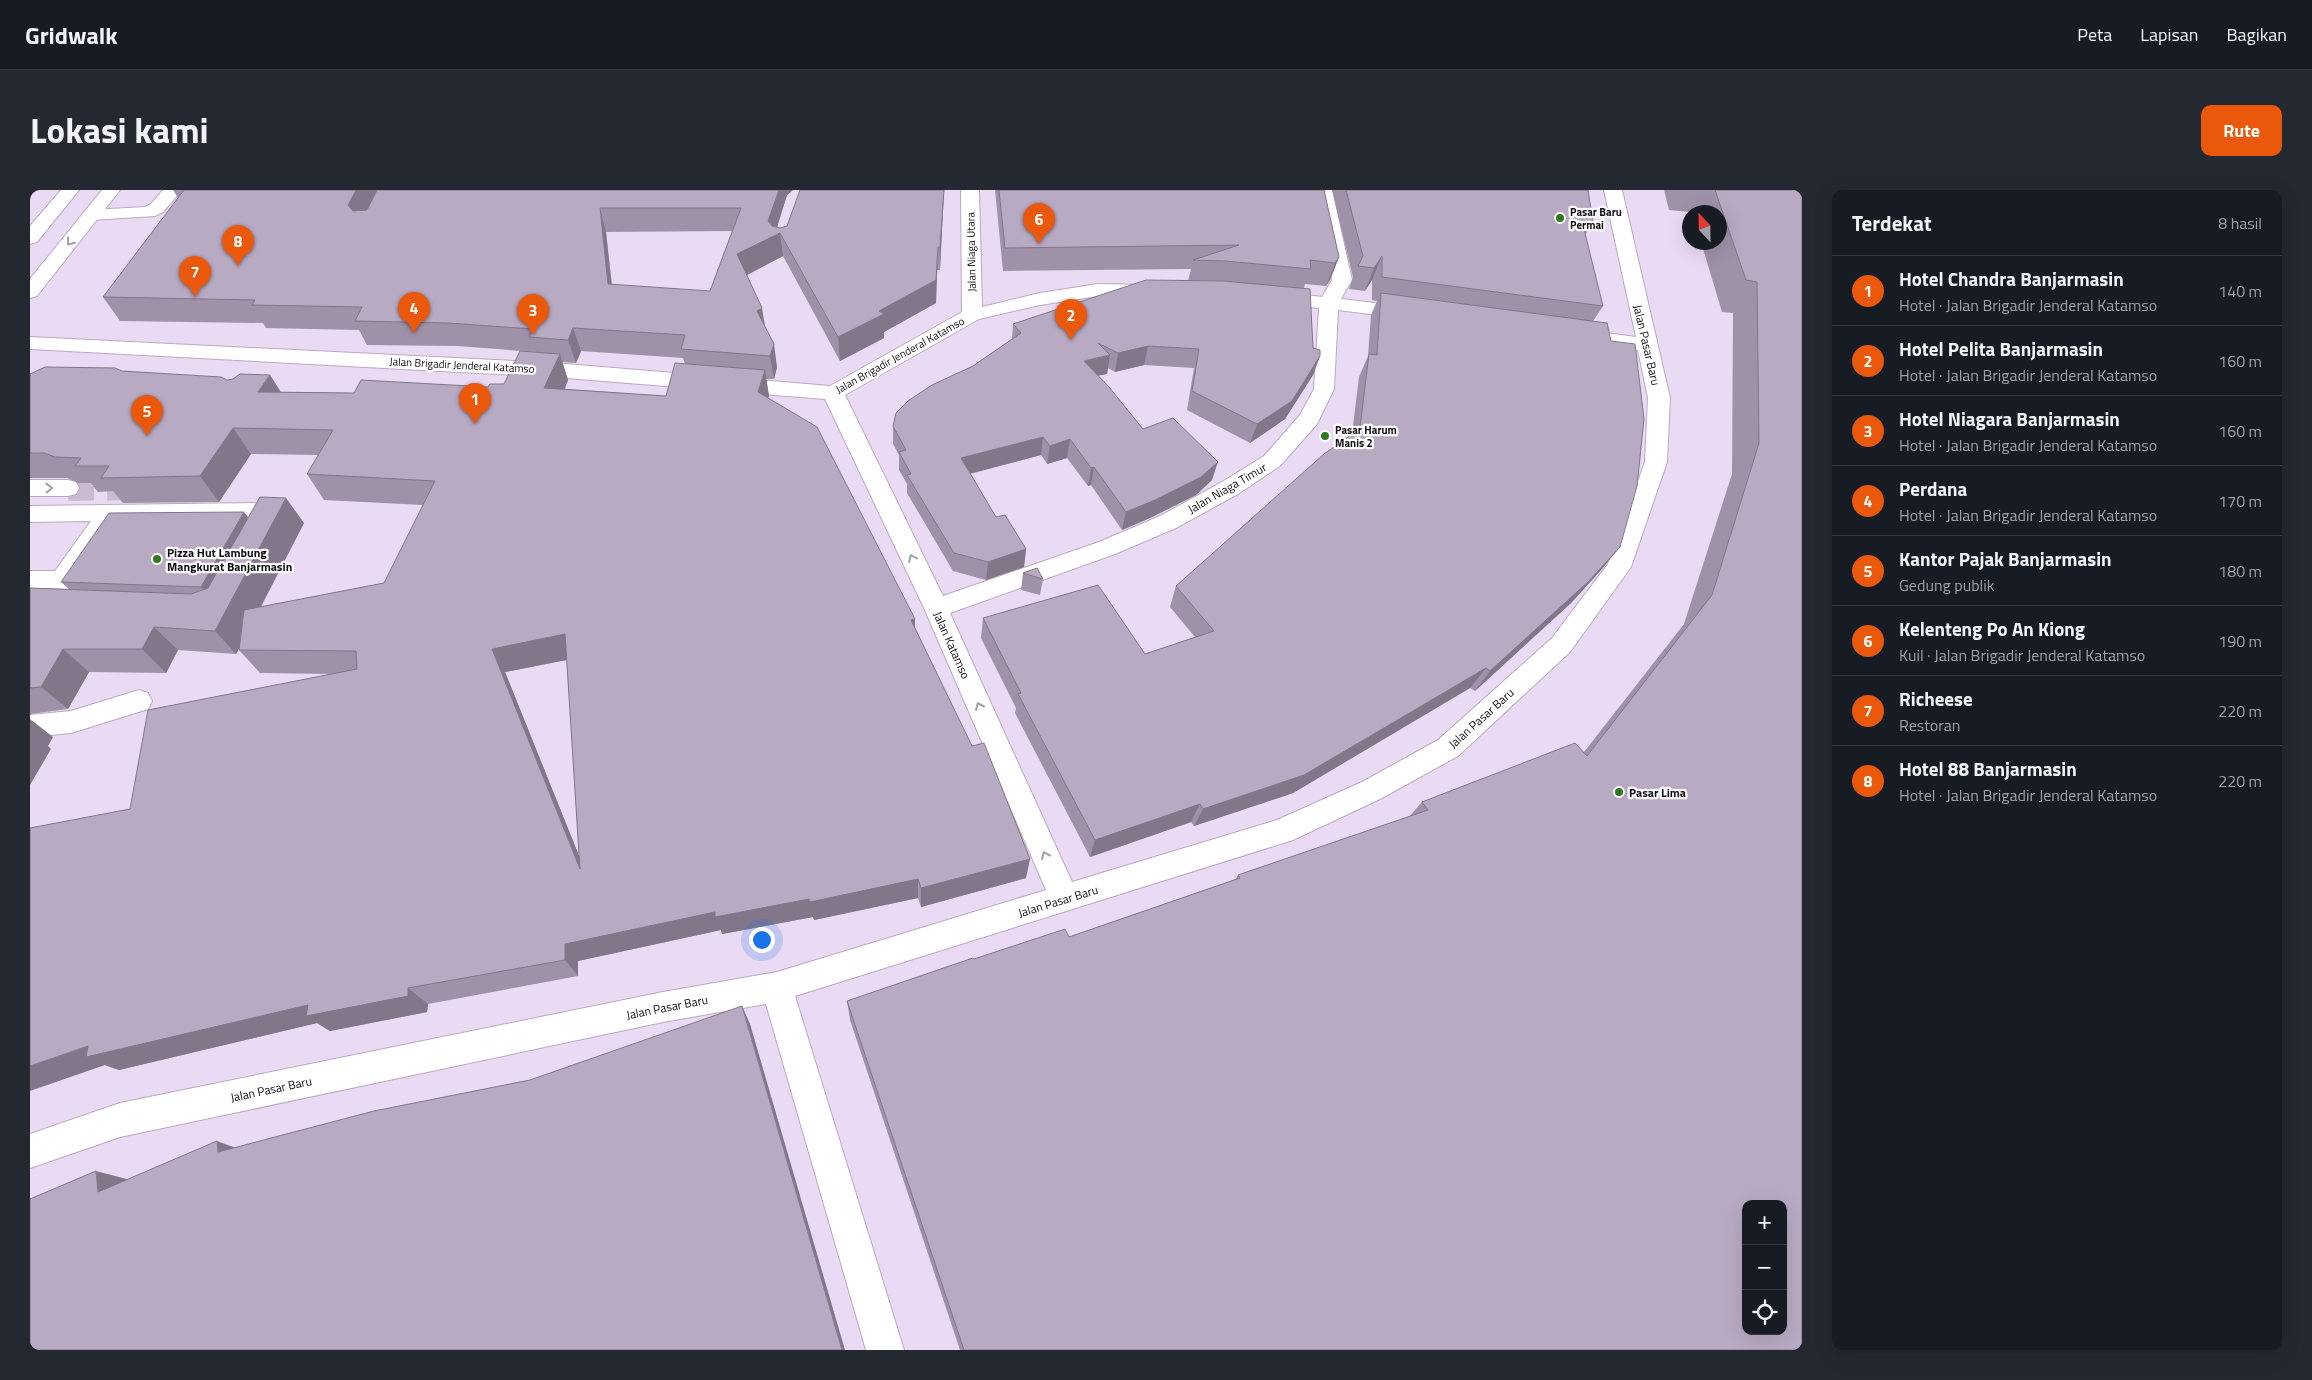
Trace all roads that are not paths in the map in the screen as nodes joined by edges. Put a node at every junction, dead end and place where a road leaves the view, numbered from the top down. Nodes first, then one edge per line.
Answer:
1 (70, 190) edge
2 (111, 190) edge
3 (173, 190) edge
4 (970, 190) edge
5 (1323, 190) edge
6 (1613, 190) edge
7 (91, 215) junction
8 (30, 238) edge
9 (1172, 291) edge
10 (30, 292) edge
11 (1255, 296) edge
12 (1329, 302) junction
13 (972, 315) junction
14 (1425, 315) edge
15 (1560, 333) edge
16 (30, 344) edge
17 (1646, 345) junction
18 (171, 349) junction
19 (266, 354) junction
20 (154, 371) edge
21 (253, 375) edge
22 (833, 393) junction
23 (30, 488) edge
24 (68, 488) tunnel mouth
25 (108, 512) junction
26 (30, 514) edge
27 (30, 580) edge
28 (60, 580) junction
29 (936, 608) junction
30 (139, 702) dead end
31 (30, 726) edge
32 (1065, 899) junction
33 (777, 987) junction
34 (30, 1151) edge
35 (885, 1350) edge

1 - 8 main road
2 - 7 main road
3 - 7 main road
4 - 13 main road, Jalan Niaga Utara
5 - 12 main road, Jalan Niaga Timur
6 - 17 main road, Jalan Pasar Baru
7 -> 10 main road
9 - 13 main road, Jalan Brigadir Jenderal Katamso
11 - 12 main road
12 - 14 main road
12 - 29 main road, Jalan Niaga Timur
13 - 22 main road, Jalan Brigadir Jenderal Katamso
15 - 17 main road
16 - 18 main road, Jalan Brigadir Jenderal Katamso
17 - 32 main road, Jalan Pasar Baru
18 - 19 main road, Jalan Brigadir Jenderal Katamso
18 - 20 main road
19 - 21 main road
19 - 22 main road, Jalan Brigadir Jenderal Katamso
29 -> 22 main road, Jalan Katamso
23 -> 24 main road
25 - 26 main road
25 - 28 main road
25 - 28 main road
27 - 28 main road
32 -> 29 main road, Jalan Katamso
30 - 31 main road
32 - 33 main road, Jalan Pasar Baru
33 - 34 main road, Jalan Pasar Baru
33 - 35 main road

